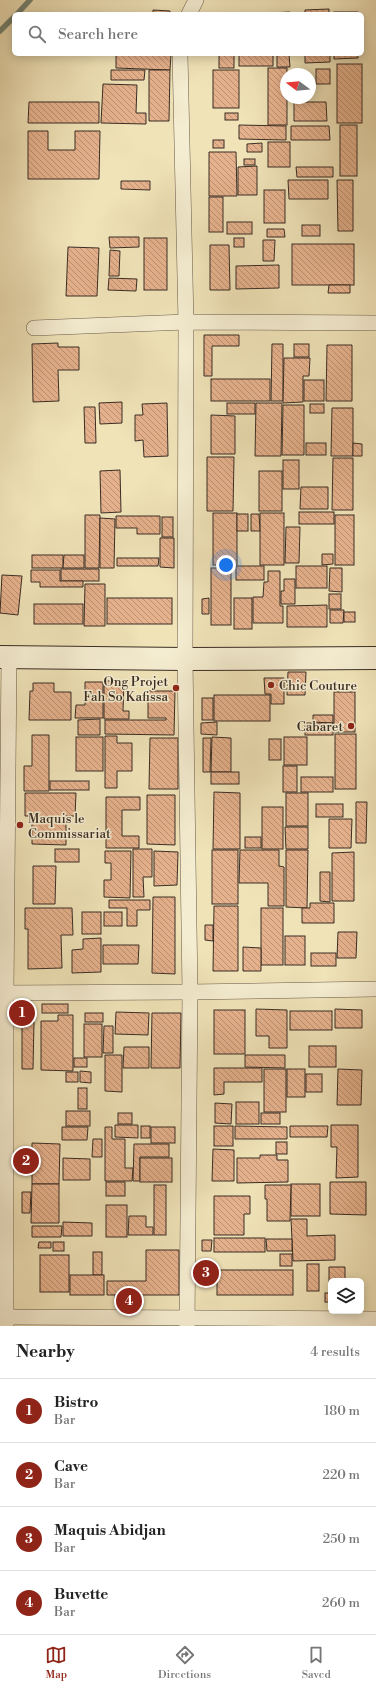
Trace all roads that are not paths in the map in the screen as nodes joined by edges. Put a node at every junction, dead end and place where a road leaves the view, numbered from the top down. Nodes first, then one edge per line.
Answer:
1 (196, 0) edge
2 (190, 12) edge
3 (180, 56) edge
4 (186, 322) junction
5 (376, 323) edge
6 (34, 328) dead end
7 (4, 657) edge
8 (376, 658) edge
9 (186, 659) junction
10 (376, 989) edge
11 (190, 992) junction
12 (3, 993) edge
13 (376, 1319) edge
14 (4, 1320) edge
15 (187, 1322) edge

1 - 2 street
3 - 4 street
4 - 5 street
4 - 6 street
4 - 9 street
7 - 9 street
7 - 12 street
8 - 9 street
9 - 11 street
10 - 11 street
11 - 12 street
11 - 15 street
12 - 14 street
13 - 15 street
14 - 15 street

